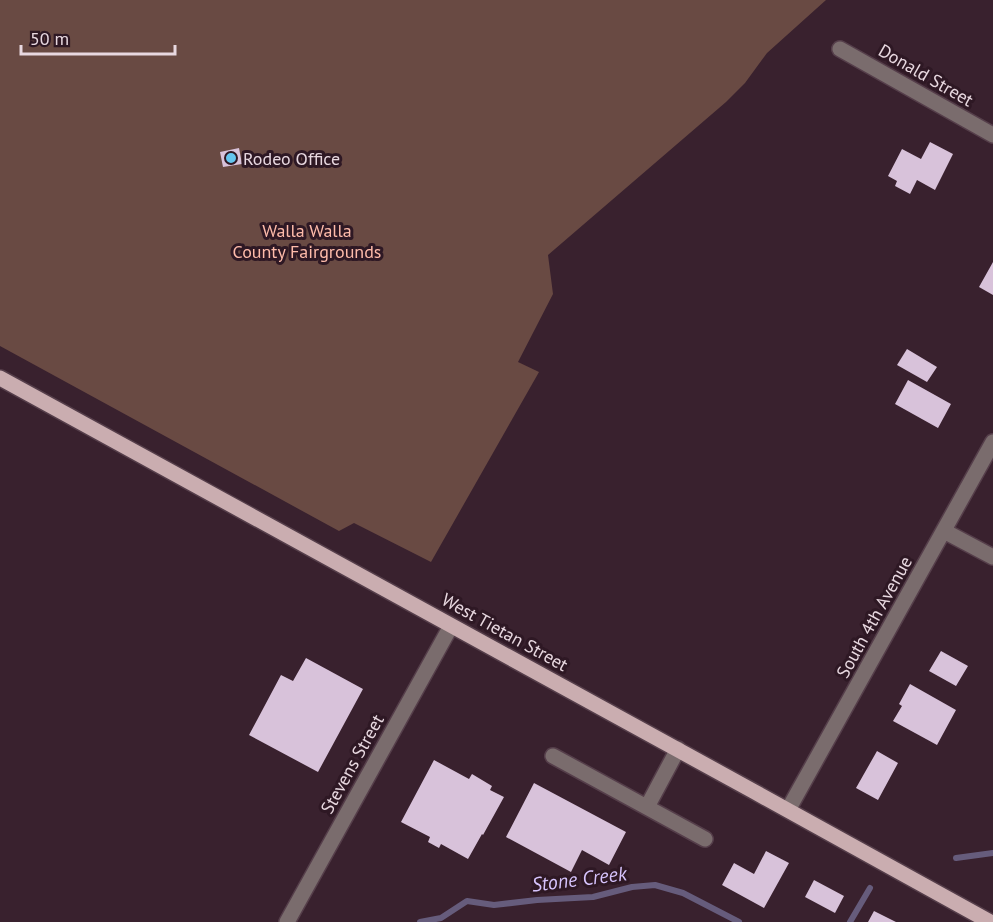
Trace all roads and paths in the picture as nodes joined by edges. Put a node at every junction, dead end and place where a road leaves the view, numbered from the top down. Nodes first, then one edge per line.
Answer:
1 (840, 49) dead end
2 (993, 135) edge
3 (0, 378) edge
4 (993, 442) edge
5 (944, 531) junction
6 (993, 557) edge
7 (451, 626) junction
8 (678, 749) junction
9 (553, 756) dead end
10 (647, 807) junction
11 (788, 810) junction
12 (705, 838) dead end
13 (287, 922) edge
14 (990, 922) edge

1 - 2 street, Donald Street
3 - 7 main road, West Tietan Street
4 - 5 street, South 4th Avenue
5 - 6 street
5 - 11 street, South 4th Avenue
7 - 8 main road, West Tietan Street
7 - 13 street, Stevens Street
8 - 10 street
8 - 11 main road, West Tietan Street
9 - 10 street
10 - 12 street
11 - 14 main road, West Tietan Street

